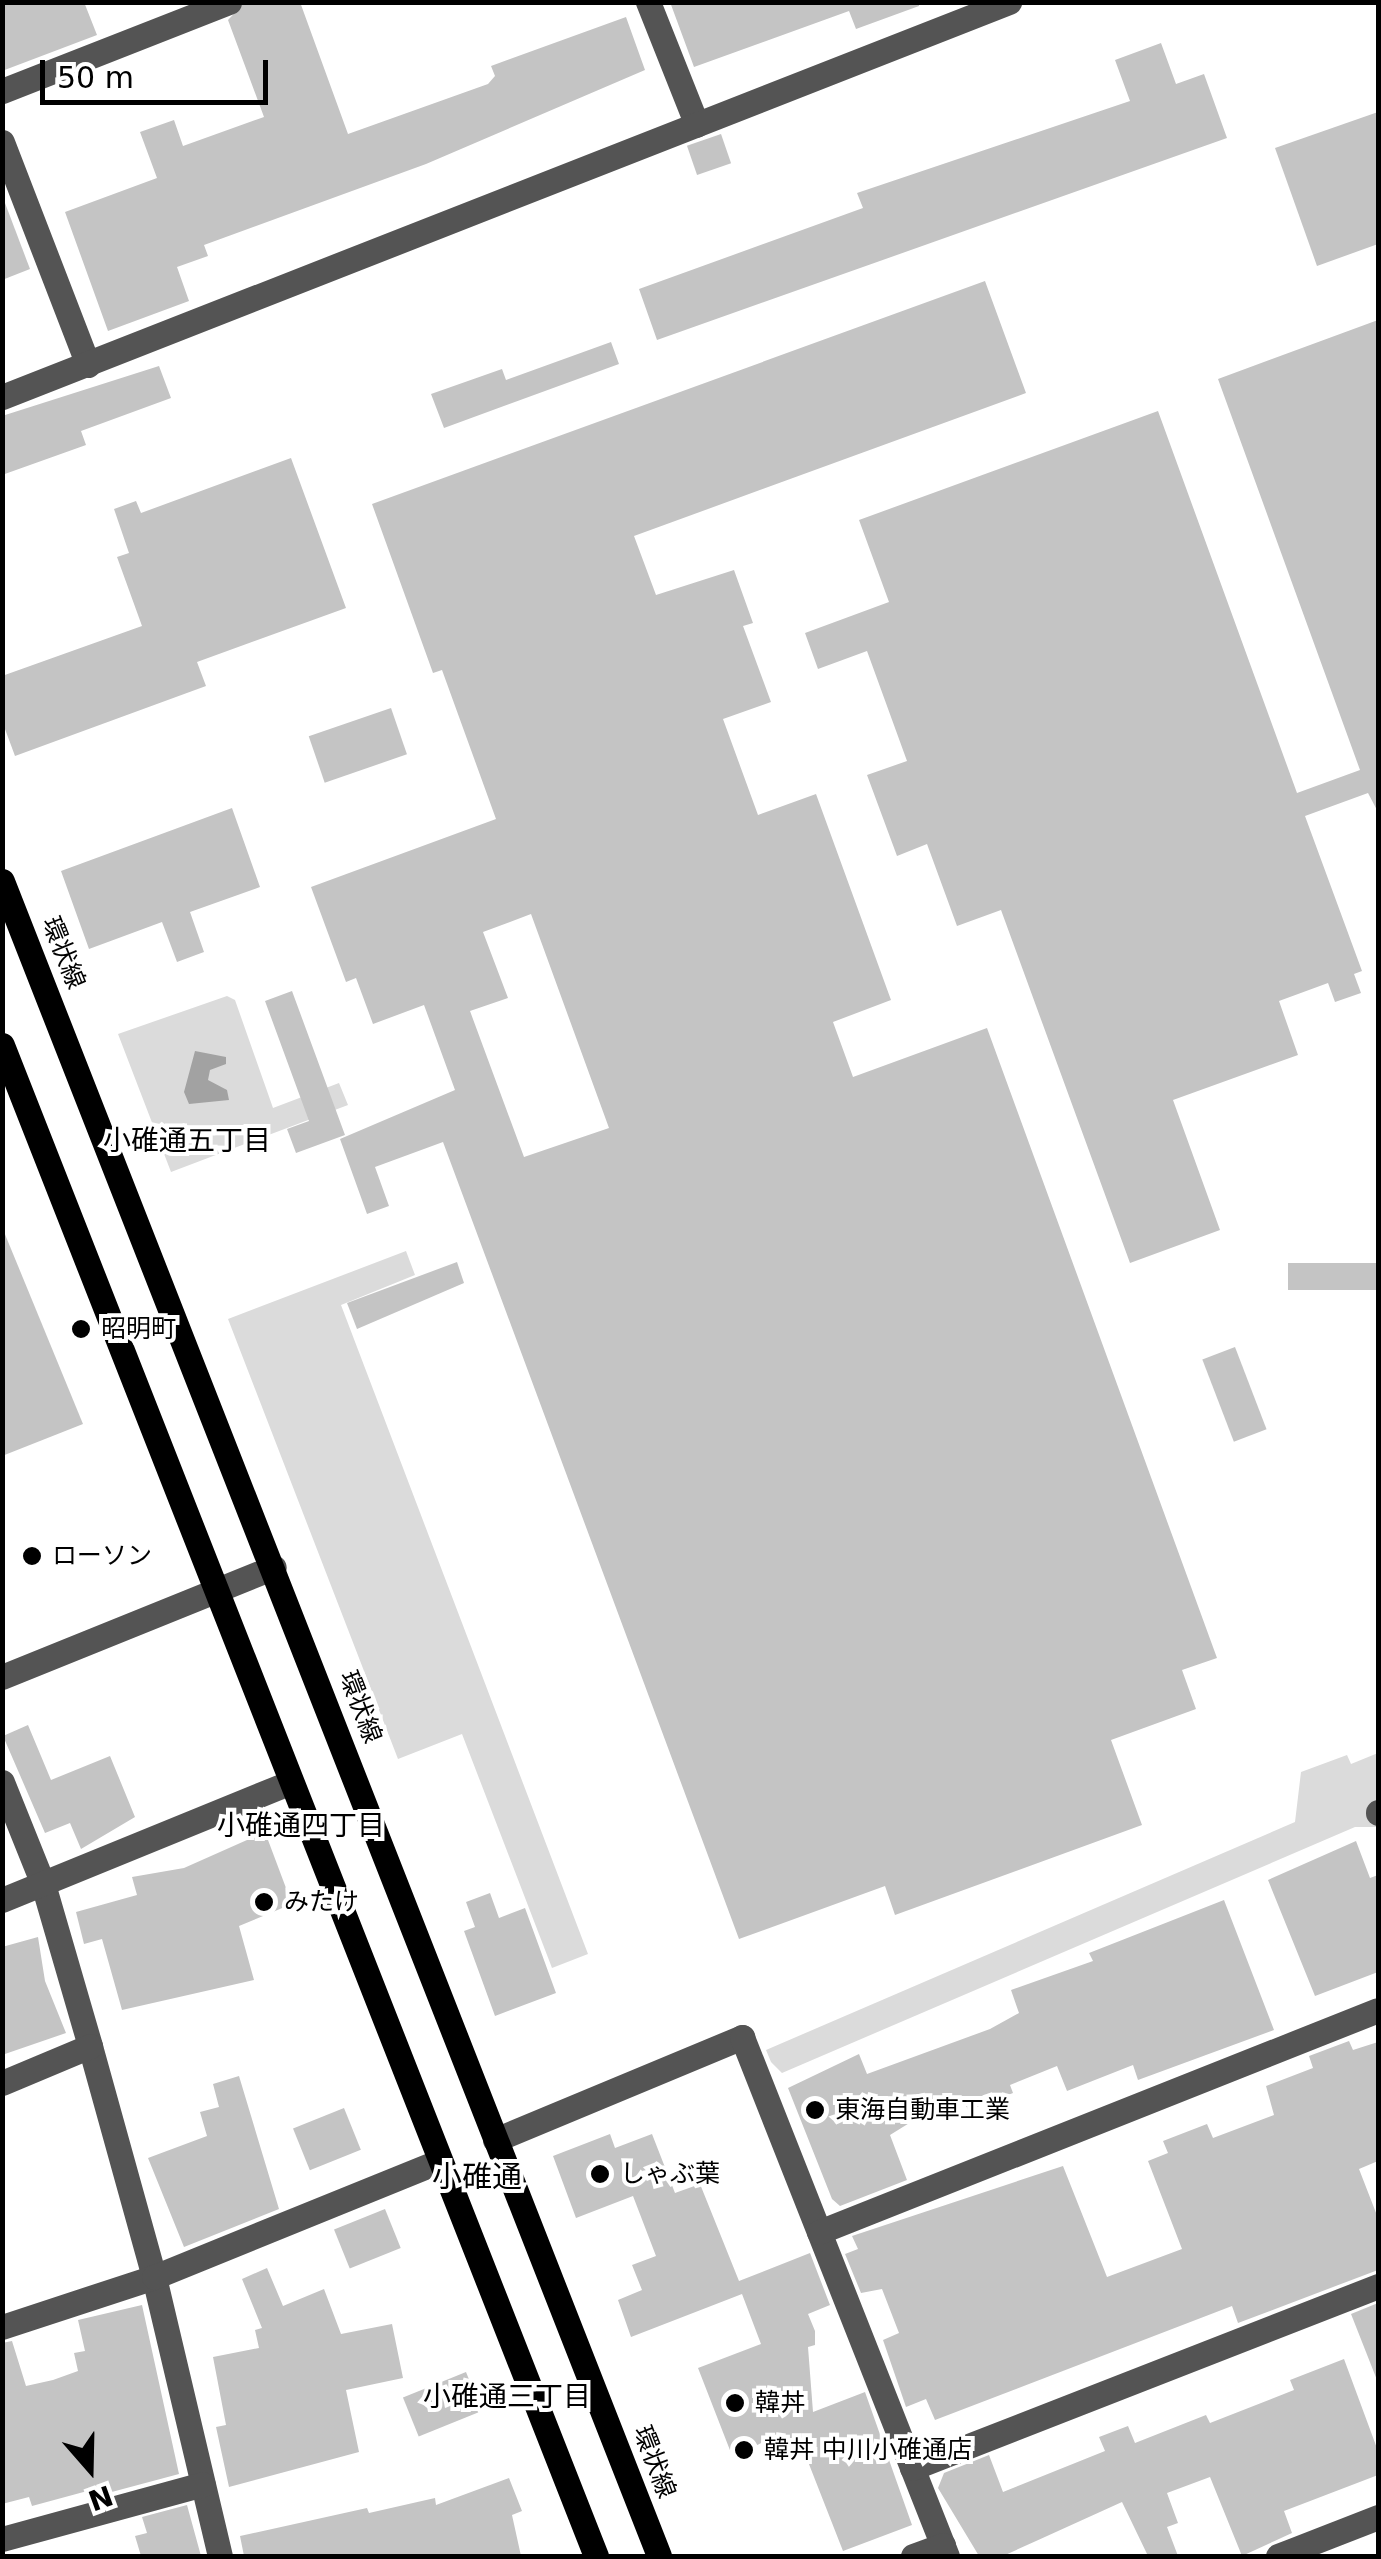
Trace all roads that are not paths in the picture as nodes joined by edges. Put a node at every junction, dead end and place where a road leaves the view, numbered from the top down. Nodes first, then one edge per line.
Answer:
1 (229, 2) edge
2 (648, 2) edge
3 (1010, 2) edge
4 (2, 91) edge
5 (696, 125) junction
6 (2, 142) edge
7 (88, 364) junction
8 (2, 397) edge
9 (2, 881) edge
10 (2, 1045) edge
11 (274, 1567) junction
12 (213, 1591) junction
13 (2, 1677) edge
14 (2, 1782) edge
15 (288, 1783) junction
16 (43, 1884) junction
17 (2, 1900) edge
18 (1378, 2010) edge
19 (90, 2046) junction
20 (2, 2083) edge
21 (496, 2140) junction
22 (436, 2162) junction
23 (819, 2232) junction
24 (154, 2278) junction
25 (1378, 2286) edge
26 (2, 2327) edge
27 (912, 2468) junction
28 (203, 2484) junction
29 (1378, 2517) edge
30 (2, 2539) edge
31 (945, 2551) edge
32 (220, 2556) edge
33 (596, 2556) edge
34 (658, 2556) edge
35 (913, 2556) edge
36 (1278, 2556) edge

1 - 4 street
2 - 5 street
3 - 5 street
5 - 7 street
6 - 7 street
7 - 8 street
9 - 11 main road, 環状線
10 - 12 main road
11 - 12 street
11 - 21 main road, 環状線
12 - 13 street
12 - 15 main road
14 - 16 street
15 - 16 street
15 - 22 main road
16 - 17 street
16 - 19 street
18 - 23 street
19 - 20 street
19 - 24 street
21 - 23 street
21 - 34 main road, 環状線
22 - 24 street
22 - 33 main road
23 - 27 street
24 - 26 street
24 - 28 street
25 - 27 street
27 - 31 street
28 - 30 street
28 - 32 street
29 - 36 street
31 - 35 street

